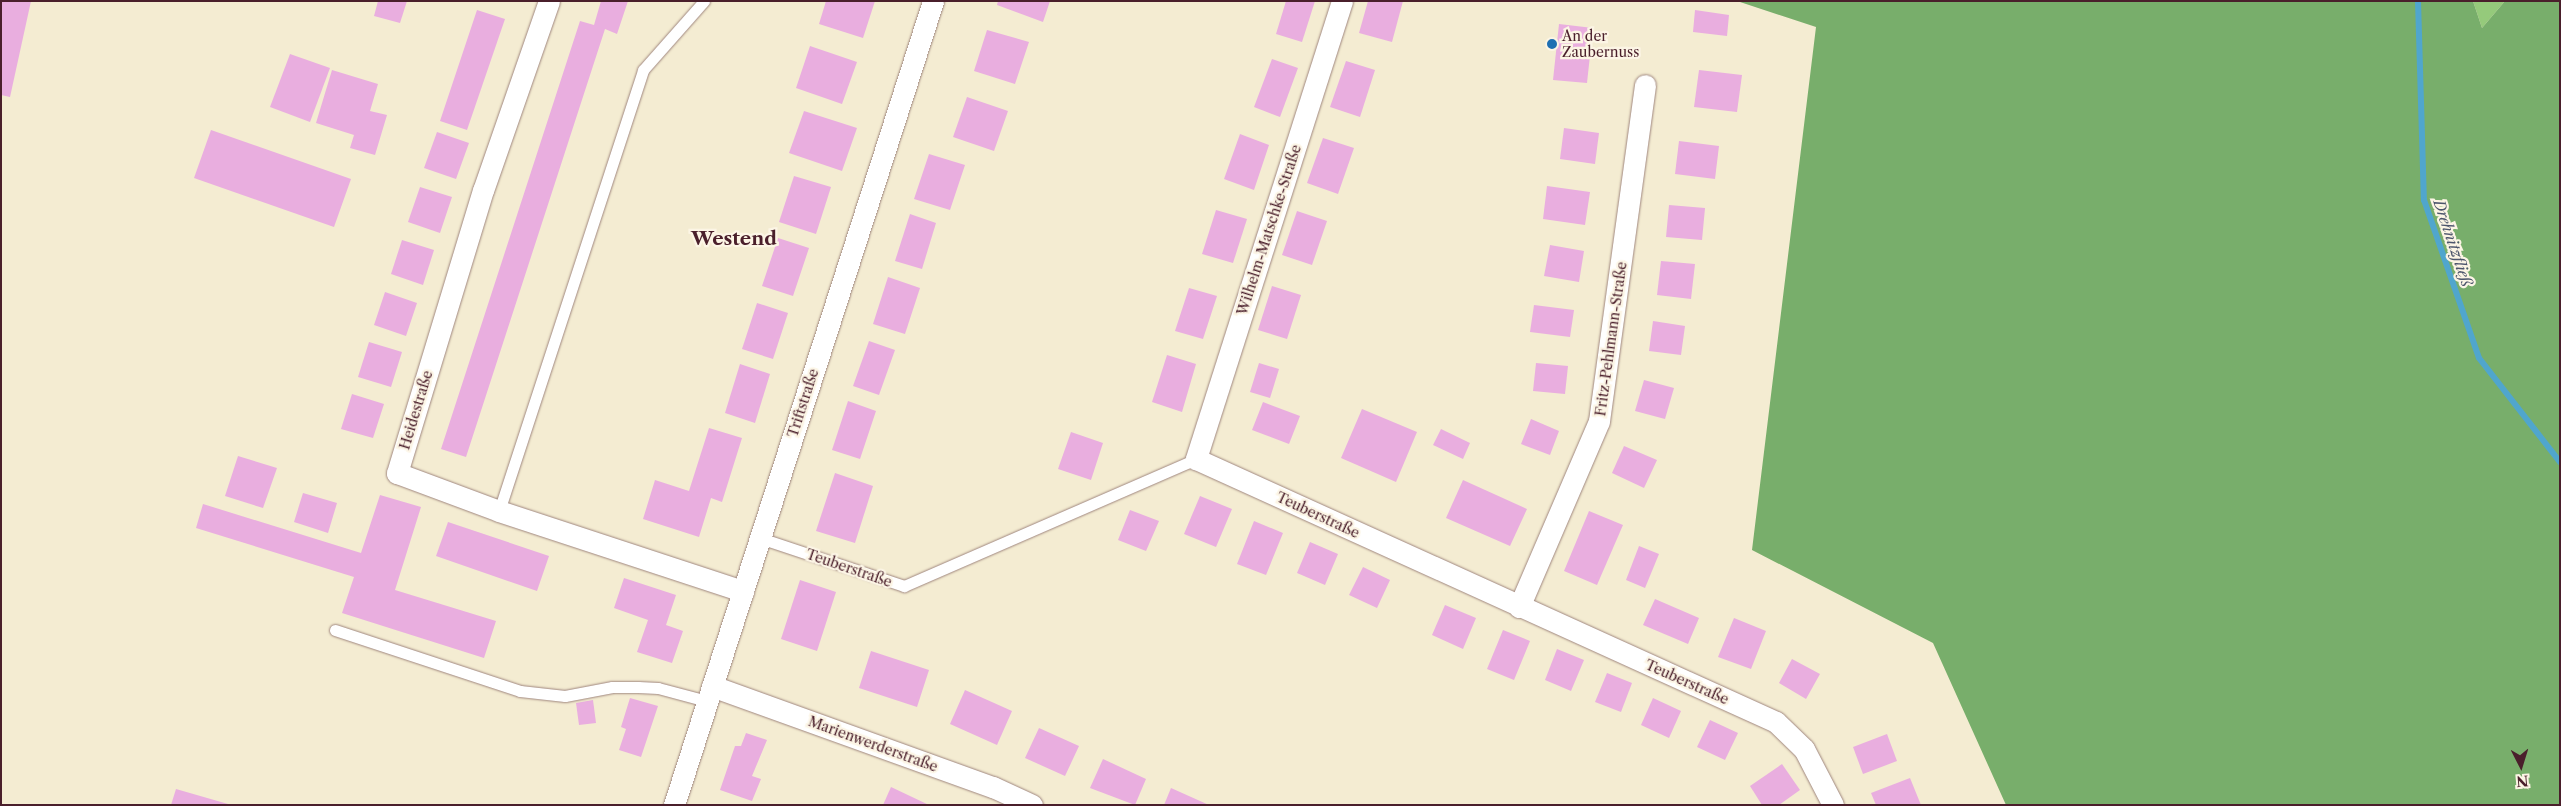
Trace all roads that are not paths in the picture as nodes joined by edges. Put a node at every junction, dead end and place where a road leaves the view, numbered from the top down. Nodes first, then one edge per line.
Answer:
1 (549, 1) edge
2 (704, 1) edge
3 (932, 1) edge
4 (1342, 1) edge
5 (1645, 85) dead end
6 (1196, 459) junction
7 (499, 511) junction
8 (760, 538) junction
9 (742, 591) junction
10 (1518, 607) junction
11 (335, 630) dead end
12 (709, 694) junction
13 (674, 805) edge
14 (1032, 805) edge
15 (1833, 805) edge

1 - 7 street, Heidestraße
2 - 7 lane
3 - 8 street, Triftstraße
4 - 6 street, Wilhelm-Matschke-Straße
5 - 10 street, Fritz-Pehlmann-Straße
6 - 8 lane, Teuberstraße
6 - 10 street, Teuberstraße
7 - 9 street, Heidestraße
8 - 9 street, Triftstraße
9 - 12 street, Triftstraße
10 - 15 street, Teuberstraße
11 - 12 lane
12 - 13 street, Triftstraße
12 - 14 street, Marienwerderstraße

